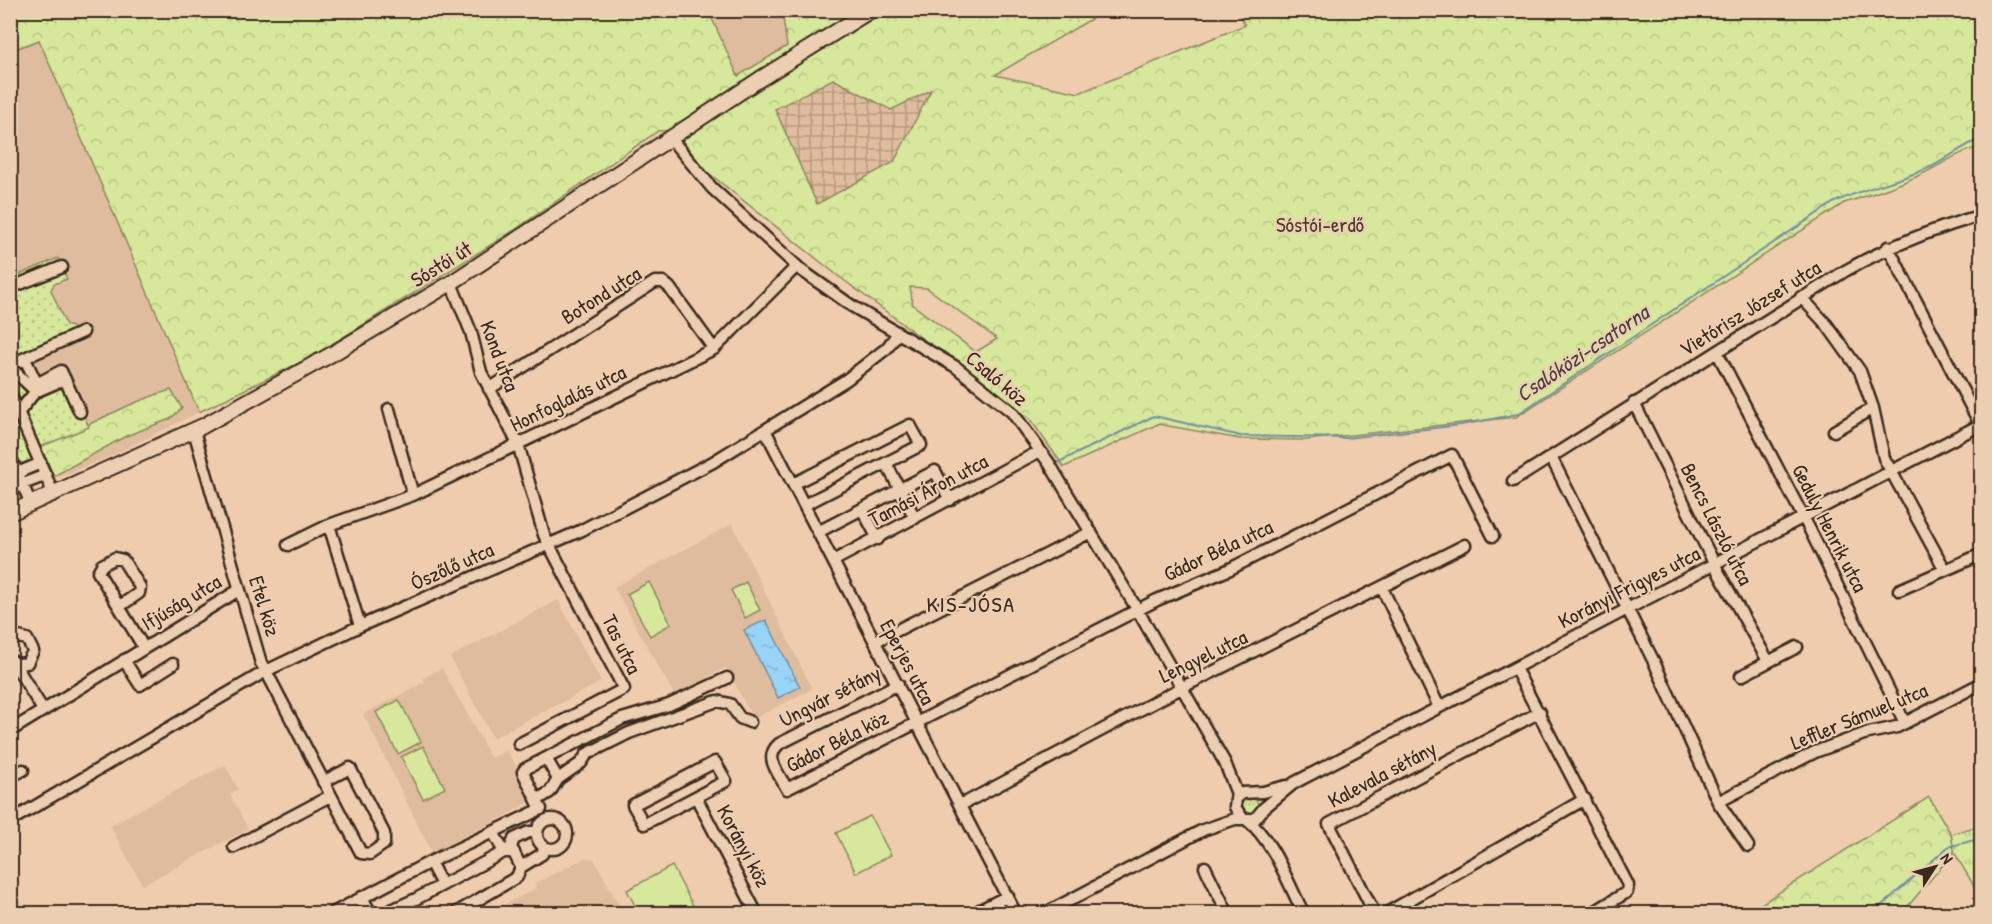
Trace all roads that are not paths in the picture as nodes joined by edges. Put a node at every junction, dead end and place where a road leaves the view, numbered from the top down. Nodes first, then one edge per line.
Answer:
1 (872, 10) edge
2 (670, 139) junction
3 (1982, 215) edge
4 (1888, 247) junction
5 (797, 266) junction
6 (62, 267) dead end
7 (452, 283) junction
8 (10, 288) edge
9 (1801, 297) junction
10 (83, 332) dead end
11 (898, 333) junction
12 (714, 349) junction
13 (1717, 352) junction
14 (13, 364) edge
15 (34, 386) junction
16 (489, 389) junction
17 (11, 396) edge
18 (1635, 403) junction
19 (1873, 408) junction
20 (389, 409) dead end
21 (19, 412) junction
22 (80, 412) dead end
23 (1981, 426) edge
24 (194, 430) junction
25 (765, 430) junction
26 (1834, 431) dead end
27 (518, 444) junction
28 (1040, 451) junction
29 (10, 456) edge
30 (1551, 456) junction
31 (41, 463) junction
32 (886, 463) junction
33 (1892, 472) junction
34 (14, 474) edge
35 (46, 475) junction
36 (1513, 481) dead end
37 (23, 484) junction
38 (794, 484) junction
39 (10, 489) edge
40 (899, 489) junction
41 (54, 495) junction
42 (413, 495) junction
43 (950, 500) junction
44 (31, 504) junction
45 (804, 505) junction
46 (862, 509) junction
47 (10, 513) edge
48 (915, 518) junction
49 (1804, 518) junction
50 (329, 525) junction
51 (818, 532) junction
52 (1091, 532) junction
53 (1493, 536) dead end
54 (878, 538) junction
55 (550, 544) junction
56 (1465, 545) dead end
57 (288, 546) dead end
58 (1982, 554) edge
59 (833, 561) junction
60 (1714, 564) junction
61 (1944, 568) junction
62 (1382, 588) junction
63 (239, 590) junction
64 (1899, 590) dead end
65 (120, 606) dead end
66 (1137, 609) junction
67 (1627, 609) junction
68 (360, 626) junction
69 (10, 641) edge
70 (876, 641) junction
71 (1797, 647) dead end
72 (144, 648) junction
73 (124, 660) junction
74 (12, 662) edge
75 (1768, 662) junction
76 (173, 664) dead end
77 (1515, 668) junction
78 (266, 671) junction
79 (1741, 676) dead end
80 (727, 678) dead end
81 (1982, 683) edge
82 (898, 684) junction
83 (1181, 688) junction
84 (1439, 707) junction
85 (43, 710) junction
86 (1540, 712) junction
87 (622, 719) junction
88 (750, 722) dead end
89 (1905, 723) junction
90 (918, 724) junction
91 (10, 731) edge
92 (629, 733) junction
93 (519, 744) dead end
94 (779, 744) joint
95 (546, 758) junction
96 (1225, 763) junction
97 (23, 770) dead end
98 (10, 777) edge
99 (558, 779) junction
100 (323, 782) junction
101 (1294, 783) junction
102 (1253, 792) junction
103 (330, 796) junction
104 (696, 797) junction
105 (1586, 798) junction
106 (537, 800) junction
107 (1235, 801) junction
108 (1718, 802) junction
109 (961, 804) junction
110 (1262, 812) junction
111 (10, 820) edge
112 (1245, 820) junction
113 (1203, 830) junction
114 (493, 832) junction
115 (537, 832) junction
116 (1265, 842) junction
117 (1748, 846) dead end
118 (234, 847) dead end
119 (545, 847) junction
120 (509, 852) junction
121 (430, 862) junction
122 (521, 867) junction
123 (1204, 867) dead end
124 (442, 885) junction
125 (1008, 896) junction
126 (362, 897) junction
127 (331, 914) edge
128 (371, 914) edge
129 (382, 914) edge
130 (454, 914) edge
131 (758, 914) edge
132 (972, 914) edge
133 (1017, 914) edge
134 (1044, 914) edge
135 (1228, 914) edge
136 (1304, 914) edge
137 (1376, 914) edge
138 (1385, 914) edge
139 (1591, 914) edge

1 - 2 main road, Sóstói út
2 - 5 street, Csaló köz
2 - 7 main road, Sóstói út
3 - 4 street, Vietórisz József utca
4 - 9 street, Vietórisz József utca
4 - 23 street
5 - 11 street, Csaló köz
5 - 12 street, Honfoglalás utca
6 - 8 street
7 - 16 street, Kond utca
7 - 24 main road, Sóstói út
9 - 13 street, Vietórisz József utca
9 - 19 street
10 - 14 street
11 - 25 street, Ószőlő utca
11 - 28 street, Csaló köz
12 - 16 street, Botond utca
12 - 27 street, Honfoglalás utca
13 - 18 street, Vietórisz József utca
13 - 49 street, Geduly Henrik utca
14 - 15 street
15 - 17 street
15 - 21 street
15 - 22 street
16 - 27 street, Kond utca
17 - 21 street
18 - 30 street, Vietórisz József utca
18 - 60 street, Bencs László utca
19 - 26 street
19 - 33 street
20 - 42 street
21 - 31 street
23 - 33 street, Korányi Frigyes utca
24 - 41 main road, Sóstói út
24 - 63 street, Etel köz
25 - 38 street, Eperjes utca
25 - 55 street, Ószőlő utca
27 - 42 street, Honfoglalás utca
27 - 55 street, Kond utca
28 - 43 street, Tamási Áron utca
28 - 52 street, Csaló köz
29 - 34 street
30 - 36 street, Vietórisz József utca
30 - 67 street
31 - 34 street
31 - 35 street
32 - 38 street
32 - 40 street
32 - 45 street
33 - 49 street, Korányi Frigyes utca
33 - 61 street
34 - 37 street
35 - 37 street
35 - 41 street
37 - 39 street
37 - 44 street
38 - 45 street, Eperjes utca
40 - 43 street
40 - 46 street
40 - 48 street
41 - 44 main road, Sóstói út
42 - 50 street, Honfoglalás utca
43 - 48 street, Tamási Áron utca
44 - 47 main road, Sóstói út
45 - 51 street, Eperjes utca
46 - 51 street
46 - 54 street
48 - 54 street, Tamási Áron utca
49 - 60 street, Korányi Frigyes utca
49 - 89 street, Geduly Henrik utca
50 - 57 street, Honfoglalás utca
50 - 68 street
51 - 59 street, Eperjes utca
52 - 66 street, Csaló köz
52 - 70 street
53 - 66 street, Gádor Béla utca
54 - 59 street, Tamási Áron utca
55 - 68 street, Ószőlő utca
55 - 93 street, Tas utca
56 - 62 street, Lengyel utca
58 - 61 street
59 - 70 street, Eperjes utca
60 - 67 street, Korányi Frigyes utca
60 - 75 street, Bencs László utca
61 - 64 street
62 - 83 street, Lengyel utca
62 - 84 street
63 - 72 street, Ifjúság utca
63 - 78 street, Etel köz
65 - 72 street, Ifjúság utca
66 - 83 street, Csaló köz
66 - 90 street, Gádor Béla utca
67 - 77 street, Korányi Frigyes utca
67 - 108 street
68 - 78 street, Ószőlő utca
69 - 74 street
70 - 82 street, Eperjes utca
71 - 75 street
72 - 73 street, Ifjúság utca
73 - 76 street
73 - 85 street, Ifjúság utca
74 - 85 street
75 - 79 street
77 - 84 street, Korányi Frigyes utca
77 - 86 street
78 - 100 street, Etel köz
78 - 111 street, Ószőlő utca
80 - 87 street
81 - 89 street, Leffler Sámuel utca
82 - 90 street, Eperjes utca
82 - 94 street, Ungvár sétány
83 - 96 street, Csaló köz
83 - 109 street, Lengyel utca
84 - 101 street, Korányi Frigyes utca
85 - 91 street, Ifjúság utca
86 - 105 street
86 - 137 street, Kalevala sétány
87 - 92 street
87 - 95 street
88 - 92 street
89 - 108 street, Leffler Sámuel utca
90 - 94 street, Gádor Béla köz
90 - 109 street, Eperjes utca
92 - 99 street
95 - 99 street
95 - 106 street
96 - 102 street, Csaló köz
96 - 107 street, Csaló köz
97 - 98 street
99 - 106 street
100 - 103 street, Etel köz
100 - 103 street, Etel köz
101 - 102 street, Korányi Frigyes utca
101 - 110 street, Korányi Frigyes utca
102 - 107 street, Korányi Frigyes utca
102 - 110 street
103 - 118 street
104 - 104 street
104 - 131 street, Korányi köz
105 - 138 street
105 - 139 street
106 - 114 street
107 - 112 street
107 - 113 street, Korányi Frigyes utca
108 - 117 street
109 - 125 street, Eperjes utca
110 - 112 street, Korányi Frigyes utca
110 - 116 street
112 - 113 street, Korányi Frigyes utca
112 - 116 street
113 - 134 street, Korányi Frigyes utca
114 - 120 street
114 - 121 street
115 - 119 street
115 - 119 street
115 - 120 street
116 - 136 street
119 - 122 street
120 - 122 street
120 - 124 street
121 - 124 street
121 - 126 street
122 - 130 street
123 - 135 street
124 - 129 street
125 - 132 street
125 - 133 street, Eperjes utca
126 - 127 street
126 - 128 street

